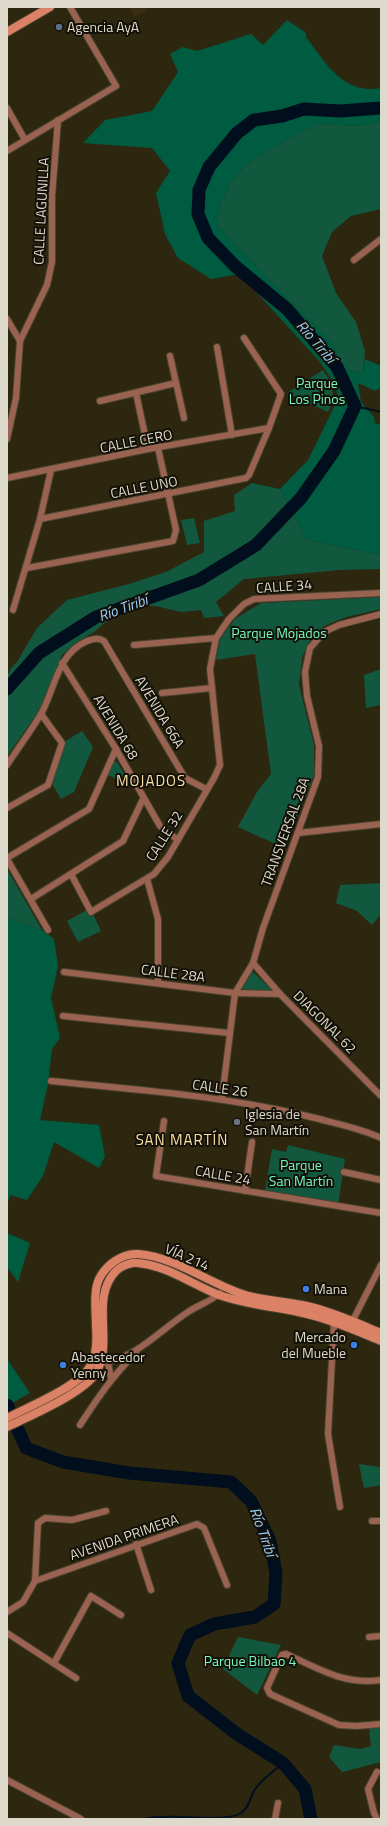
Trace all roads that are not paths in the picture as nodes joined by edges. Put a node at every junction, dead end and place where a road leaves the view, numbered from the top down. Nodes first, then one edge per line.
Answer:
1 (50, 7) edge
2 (70, 7) edge
3 (7, 32) edge
4 (7, 108) edge
5 (58, 120) junction
6 (25, 140) junction
7 (7, 151) edge
8 (381, 239) edge
9 (354, 260) dead end
10 (7, 320) edge
11 (244, 338) dead end
12 (20, 341) junction
13 (217, 347) dead end
14 (170, 356) dead end
15 (176, 383) junction
16 (136, 393) junction
17 (100, 401) dead end
18 (184, 418) dead end
19 (269, 428) junction
20 (232, 435) junction
21 (7, 439) edge
22 (158, 448) junction
23 (148, 450) junction
24 (51, 470) junction
25 (7, 478) edge
26 (168, 495) junction
27 (40, 519) junction
28 (27, 568) junction
29 (381, 593) edge
30 (13, 610) dead end
31 (381, 614) edge
32 (216, 638) junction
33 (134, 645) dead end
34 (62, 663) junction
35 (212, 688) junction
36 (162, 693) dead end
37 (41, 714) junction
38 (116, 749) junction
39 (7, 765) edge
40 (206, 789) junction
41 (143, 799) junction
42 (7, 808) edge
43 (381, 824) edge
44 (298, 833) junction
45 (178, 840) junction
46 (7, 858) edge
47 (71, 874) junction
48 (147, 879) junction
49 (31, 899) junction
50 (48, 930) dead end
51 (253, 963) junction
52 (64, 972) dead end
53 (158, 983) junction
54 (235, 993) junction
55 (280, 994) junction
56 (63, 1016) dead end
57 (229, 1033) junction
58 (51, 1081) dead end
59 (381, 1096) edge
60 (222, 1098) junction
61 (164, 1121) dead end
62 (381, 1138) edge
63 (252, 1142) dead end
64 (344, 1172) dead end
65 (381, 1180) edge
66 (245, 1191) junction
67 (381, 1213) edge
68 (381, 1265) edge
69 (225, 1288) junction
70 (219, 1295) junction
71 (334, 1322) junction
72 (351, 1324) junction
73 (381, 1333) edge
74 (381, 1341) edge
75 (144, 1345) junction
76 (104, 1363) junction
77 (111, 1378) junction
78 (7, 1418) edge
79 (80, 1425) dead end
80 (7, 1427) edge
81 (340, 1507) dead end
82 (106, 1511) dead end
83 (372, 1521) dead end
84 (381, 1521) edge
85 (136, 1544) junction
86 (35, 1581) junction
87 (227, 1585) dead end
88 (152, 1590) dead end
89 (7, 1612) edge
90 (121, 1615) dead end
91 (7, 1633) edge
92 (381, 1636) edge
93 (369, 1637) dead end
94 (54, 1663) junction
95 (76, 1678) dead end
96 (381, 1680) edge
97 (381, 1724) edge
98 (377, 1772) dead end
99 (7, 1780) edge
100 (278, 1803) dead end
101 (80, 1819) edge
102 (276, 1819) edge
103 (377, 1819) edge

1 - 3 main road
2 - 5 street
4 - 6 street
5 - 6 street
5 - 12 street, CALLE LAGUNILLA
6 - 7 street
8 - 9 street
10 - 12 street
11 - 19 street
12 - 21 street, CALLE LAGUNILLA
13 - 20 street
14 - 15 street
15 - 16 street
15 - 18 street
16 - 17 street
16 - 23 street
19 - 20 street, CALLE CERO
19 - 26 street, CALLE UNO
20 - 22 street, CALLE CERO
22 - 23 street, CALLE CERO
22 - 26 street
23 - 24 street, CALLE CERO
24 - 25 street, CALLE CERO
24 - 27 street
26 - 27 street, CALLE UNO
26 - 28 street
27 - 28 street
28 - 30 street
29 - 32 street, CALLE 34
31 - 44 street, TRANSVERSAL 28A
32 - 33 street
32 - 35 street, CALLE 32
34 - 37 street
34 - 38 street, AVENIDA 68
34 - 40 street, AVENIDA 66A
35 - 36 street
35 - 40 street, CALLE 32
37 - 39 street
37 - 42 street
38 - 41 street, AVENIDA 68
38 - 46 street
40 - 45 street, CALLE 32
41 - 45 street, AVENIDA 68
41 - 47 street
43 - 44 street
44 - 51 street, TRANSVERSAL 28A
45 - 48 street, CALLE 32
46 - 49 street
47 - 48 street, CALLE 32
47 - 49 street
48 - 53 street
49 - 50 street
51 - 54 street, TRANSVERSAL 28A
51 - 55 street, DIAGONAL 62
52 - 53 street, CALLE 28A
53 - 54 street, CALLE 28A
54 - 55 street, CALLE 28A
54 - 57 street
55 - 59 street, DIAGONAL 62
56 - 57 street
57 - 60 street
58 - 60 street, CALLE 26
60 - 62 street, CALLE 26
61 - 66 street, CALLE 24
63 - 66 street
64 - 65 street
66 - 67 street, CALLE 24
68 - 72 street
69 - 70 street
69 - 72 main road, VÍA 214
69 - 78 main road, VÍA 214
70 - 71 main road, VÍA 214
70 - 75 street
70 - 76 main road, VÍA 214
71 - 72 main road, VÍA 214
71 - 81 street
72 - 73 main road, VÍA 214
72 - 74 main road, VÍA 214
75 - 76 street
75 - 77 street
76 - 77 street
76 - 80 main road, VÍA 214
77 - 79 street
82 - 86 street
83 - 84 street
85 - 86 street, AVENIDA PRIMERA
85 - 87 street, AVENIDA PRIMERA
85 - 88 street
86 - 89 street
90 - 94 street
91 - 94 street
92 - 93 street
94 - 95 street
96 - 97 street
98 - 103 street
99 - 101 street
100 - 102 street

